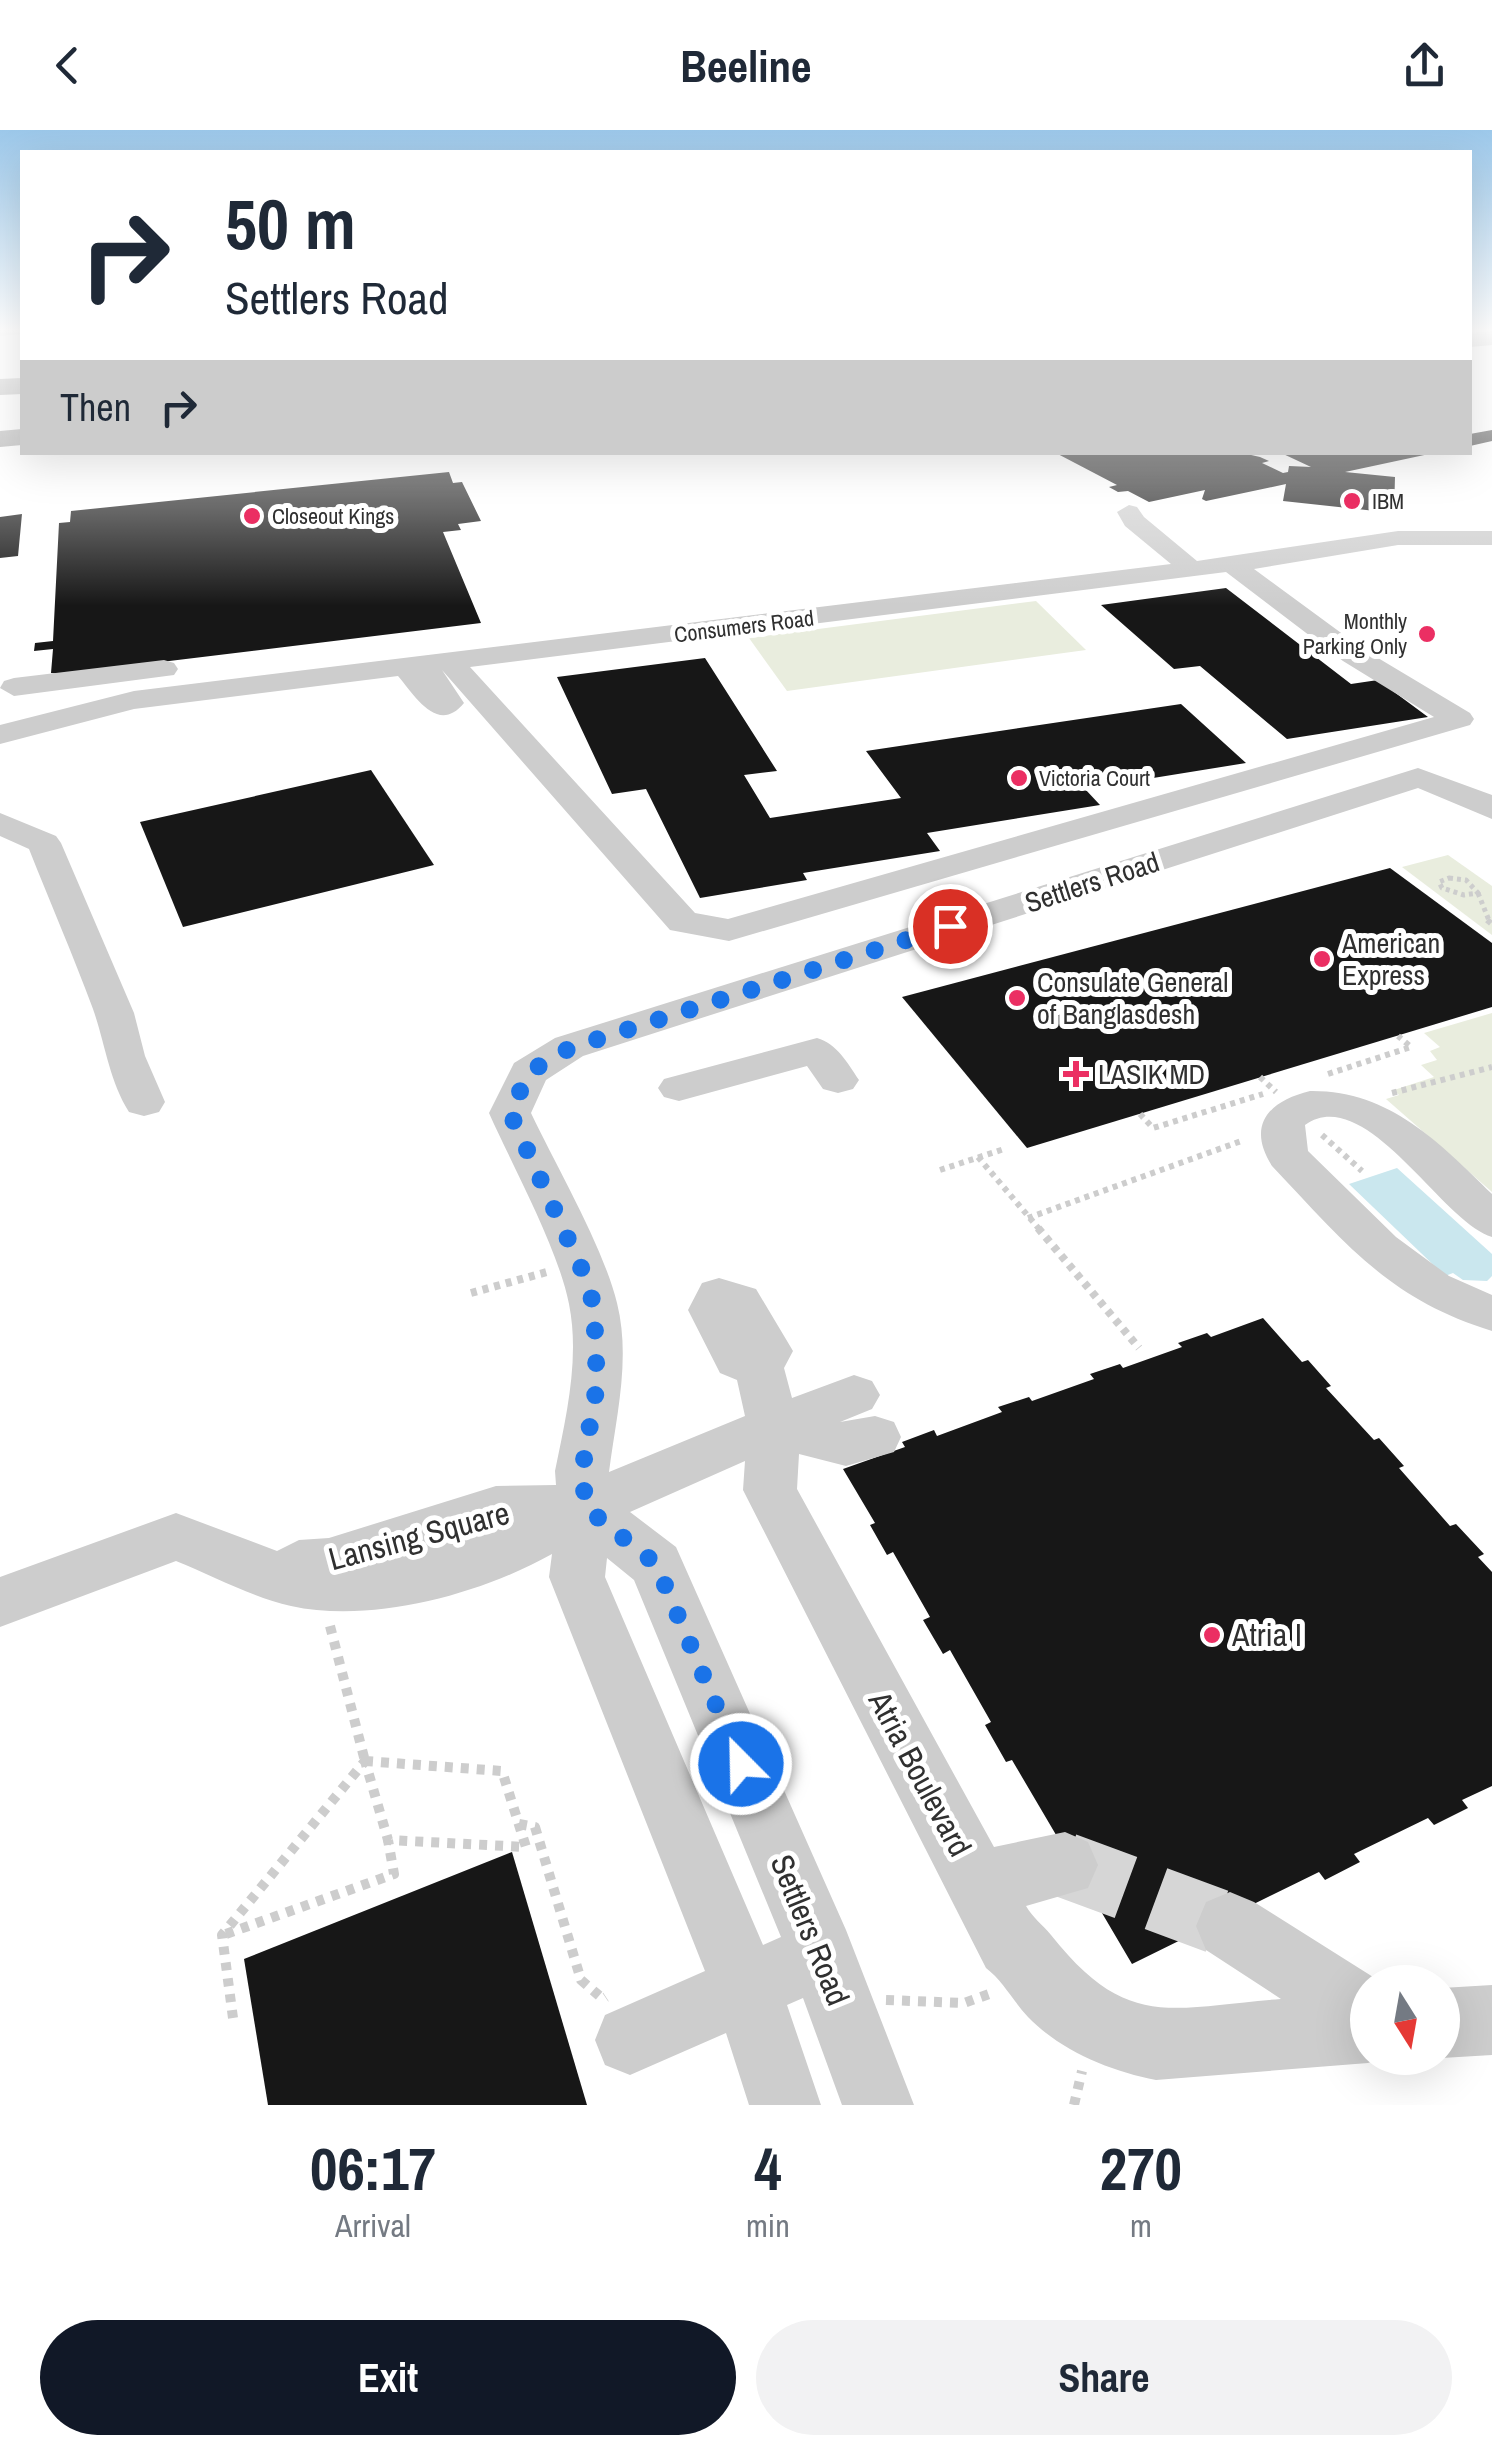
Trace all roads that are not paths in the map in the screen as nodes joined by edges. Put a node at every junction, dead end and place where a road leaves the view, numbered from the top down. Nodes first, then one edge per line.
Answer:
1 (1129, 512) dead end
2 (1492, 538) edge
3 (1362, 544) junction
4 (1231, 564) junction
5 (1405, 565) dead end
6 (1192, 569) junction
7 (532, 629) dead end
8 (359, 659) junction
9 (426, 665) junction
10 (188, 680) junction
11 (14, 688) dead end
12 (0, 736) edge
13 (1486, 804) edge
14 (0, 823) edge
15 (838, 1080) dead end
16 (679, 1088) dead end
17 (144, 1102) dead end
18 (1492, 1221) edge
19 (1492, 1313) edge
20 (766, 1398) junction
21 (586, 1508) junction
22 (254, 1567) junction
23 (0, 1602) edge
24 (1065, 1865) tunnel mouth
25 (978, 1883) junction
26 (1230, 1926) tunnel mouth
27 (831, 1978) junction
28 (746, 1987) junction
29 (1350, 2003) edge
30 (624, 2016) road end
31 (1492, 2020) edge
32 (1460, 2023) edge
33 (1350, 2029) edge
34 (786, 2105) edge
35 (878, 2105) edge

1 - 6 street
2 - 3 street, Consumers Road
3 - 4 street, Consumers Road
3 - 5 street
4 - 6 street, Consumers Road
4 - 9 street
6 - 9 street, Consumers Road
7 - 8 street
8 - 9 street, Consumers Road
8 - 10 street
10 - 11 street
10 - 12 street
13 - 21 street, Settlers Road
14 - 17 street
15 - 16 street
18 - 19 street
20 - 20 street
20 - 21 street
20 - 25 street, Atria Boulevard
21 - 22 street, Lansing Square
21 - 22 street, Lansing Square
21 - 27 street, Settlers Road
21 - 28 street, Settlers Road
22 - 23 street, Lansing Square
24 - 25 street
25 - 33 street, Atria Boulevard
26 - 29 street
27 - 28 street
27 - 35 street, Settlers Road
28 - 30 street
28 - 34 street, Settlers Road
31 - 32 street

